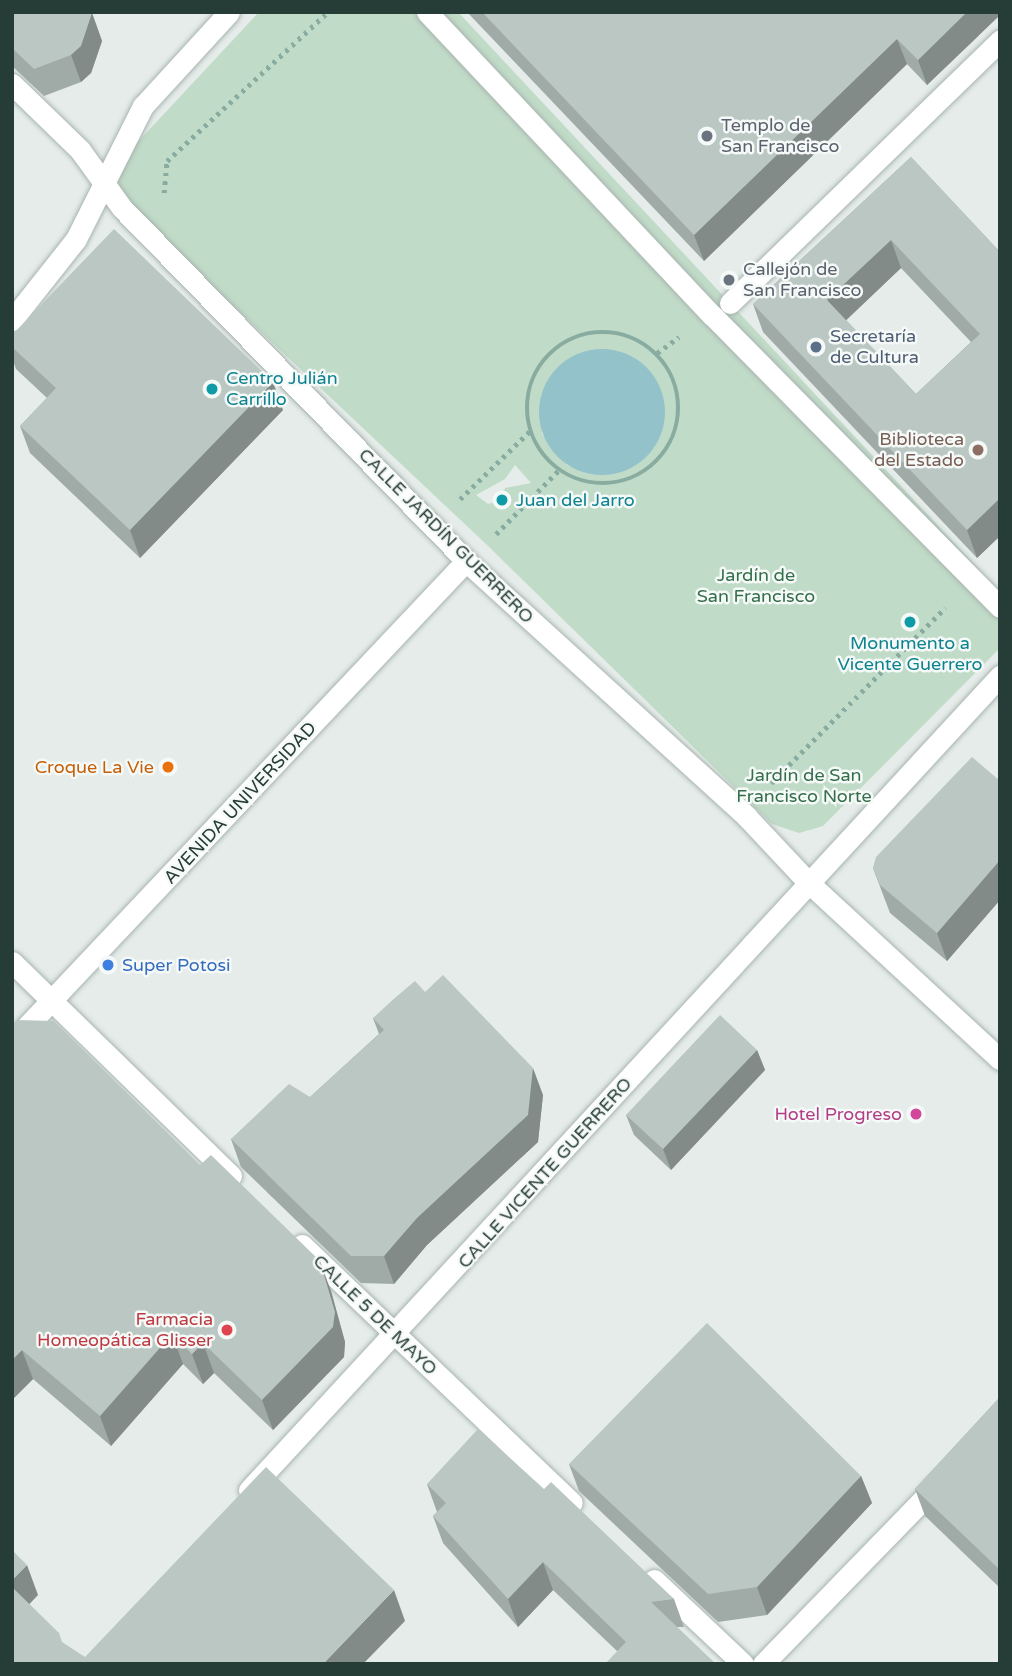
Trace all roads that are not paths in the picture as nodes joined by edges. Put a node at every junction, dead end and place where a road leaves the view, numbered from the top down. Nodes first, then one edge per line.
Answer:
1 (229, 12) edge
2 (427, 12) edge
3 (1000, 40) edge
4 (12, 84) edge
5 (106, 182) junction
6 (730, 303) dead end
7 (12, 320) edge
8 (466, 561) junction
9 (1000, 607) edge
10 (1000, 676) edge
11 (809, 883) junction
12 (12, 962) edge
13 (53, 1003) junction
14 (12, 1042) edge
15 (1000, 1059) edge
16 (249, 1193) edge
17 (288, 1231) edge
18 (396, 1336) junction
19 (953, 1469) edge
20 (235, 1505) edge
21 (584, 1514) edge
22 (634, 1561) edge
23 (743, 1664) edge
24 (763, 1664) edge

1 - 5 street
2 - 9 street
3 - 6 street
4 - 5 street, CALLE JARDÍN GUERRERO
5 - 7 street
5 - 8 street, CALLE JARDÍN GUERRERO
8 - 11 street, CALLE JARDÍN GUERRERO
8 - 13 street, AVENIDA UNIVERSIDAD
10 - 11 street, CALLE VICENTE GUERRERO
11 - 15 street, CALLE JARDÍN GUERRERO
11 - 18 street, CALLE VICENTE GUERRERO
12 - 13 street
13 - 14 street, AVENIDA UNIVERSIDAD
13 - 16 street
17 - 18 street, CALLE 5 DE MAYO
18 - 20 street, CALLE VICENTE GUERRERO
18 - 21 street, CALLE 5 DE MAYO
19 - 24 street
22 - 23 street

